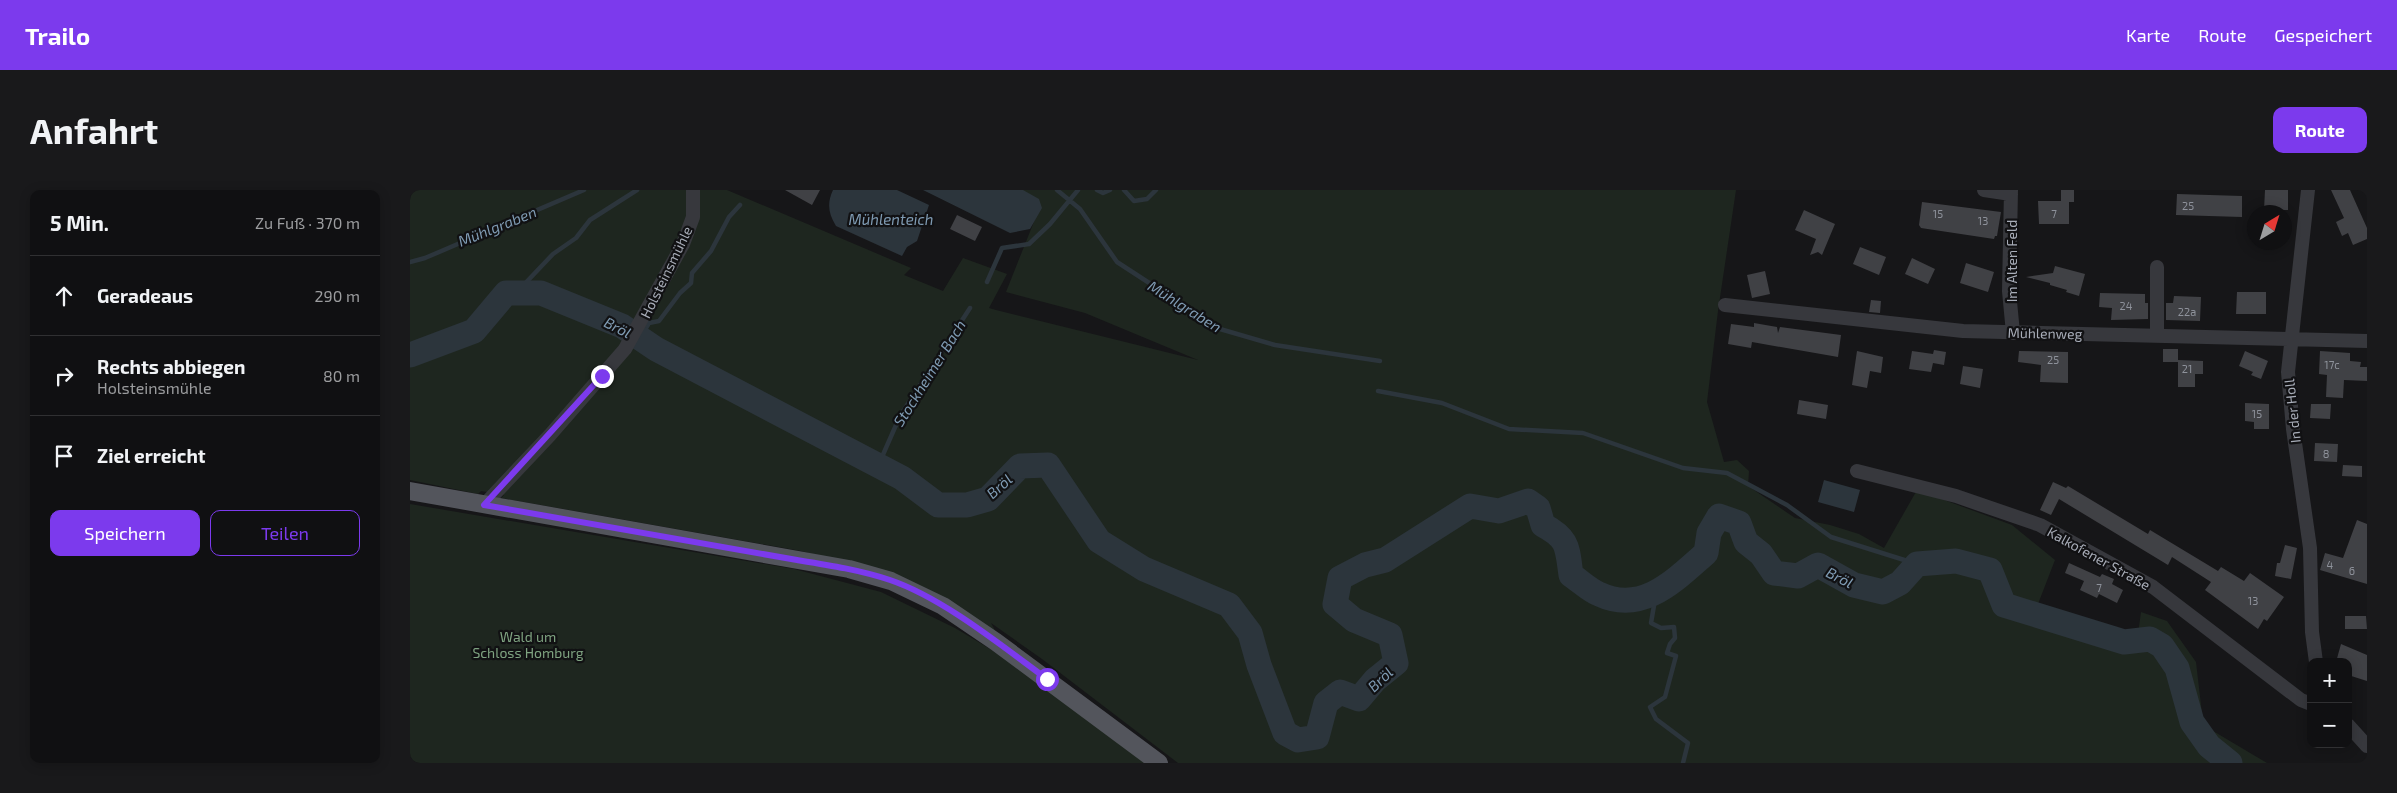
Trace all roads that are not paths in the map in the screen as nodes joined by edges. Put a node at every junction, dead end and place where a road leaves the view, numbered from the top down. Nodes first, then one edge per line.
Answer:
1 (694, 190) edge
2 (1984, 190) edge
3 (2308, 190) edge
4 (2011, 192) edge
5 (2157, 267) dead end
6 (1725, 305) dead end
7 (2013, 333) junction
8 (2157, 336) junction
9 (2291, 339) junction
10 (2367, 341) edge
11 (1858, 471) dead end
12 (410, 491) edge
13 (484, 505) junction
14 (2315, 658) edge
15 (2309, 703) edge
16 (2352, 729) edge
17 (2367, 746) edge
18 (1159, 763) edge

1 - 13 street, Holsteinsmühle
2 - 4 street
3 - 9 street, In der Holl
4 - 7 street, Im Alten Feld
5 - 8 street
6 - 7 street, Mühlenweg
7 - 8 street, Mühlenweg
8 - 9 street, Mühlenweg
9 - 10 street, Mühlenweg
9 - 14 street, In der Holl
11 - 15 street, Kalkofener Straße
12 - 13 main road
13 - 18 main road
16 - 17 street

